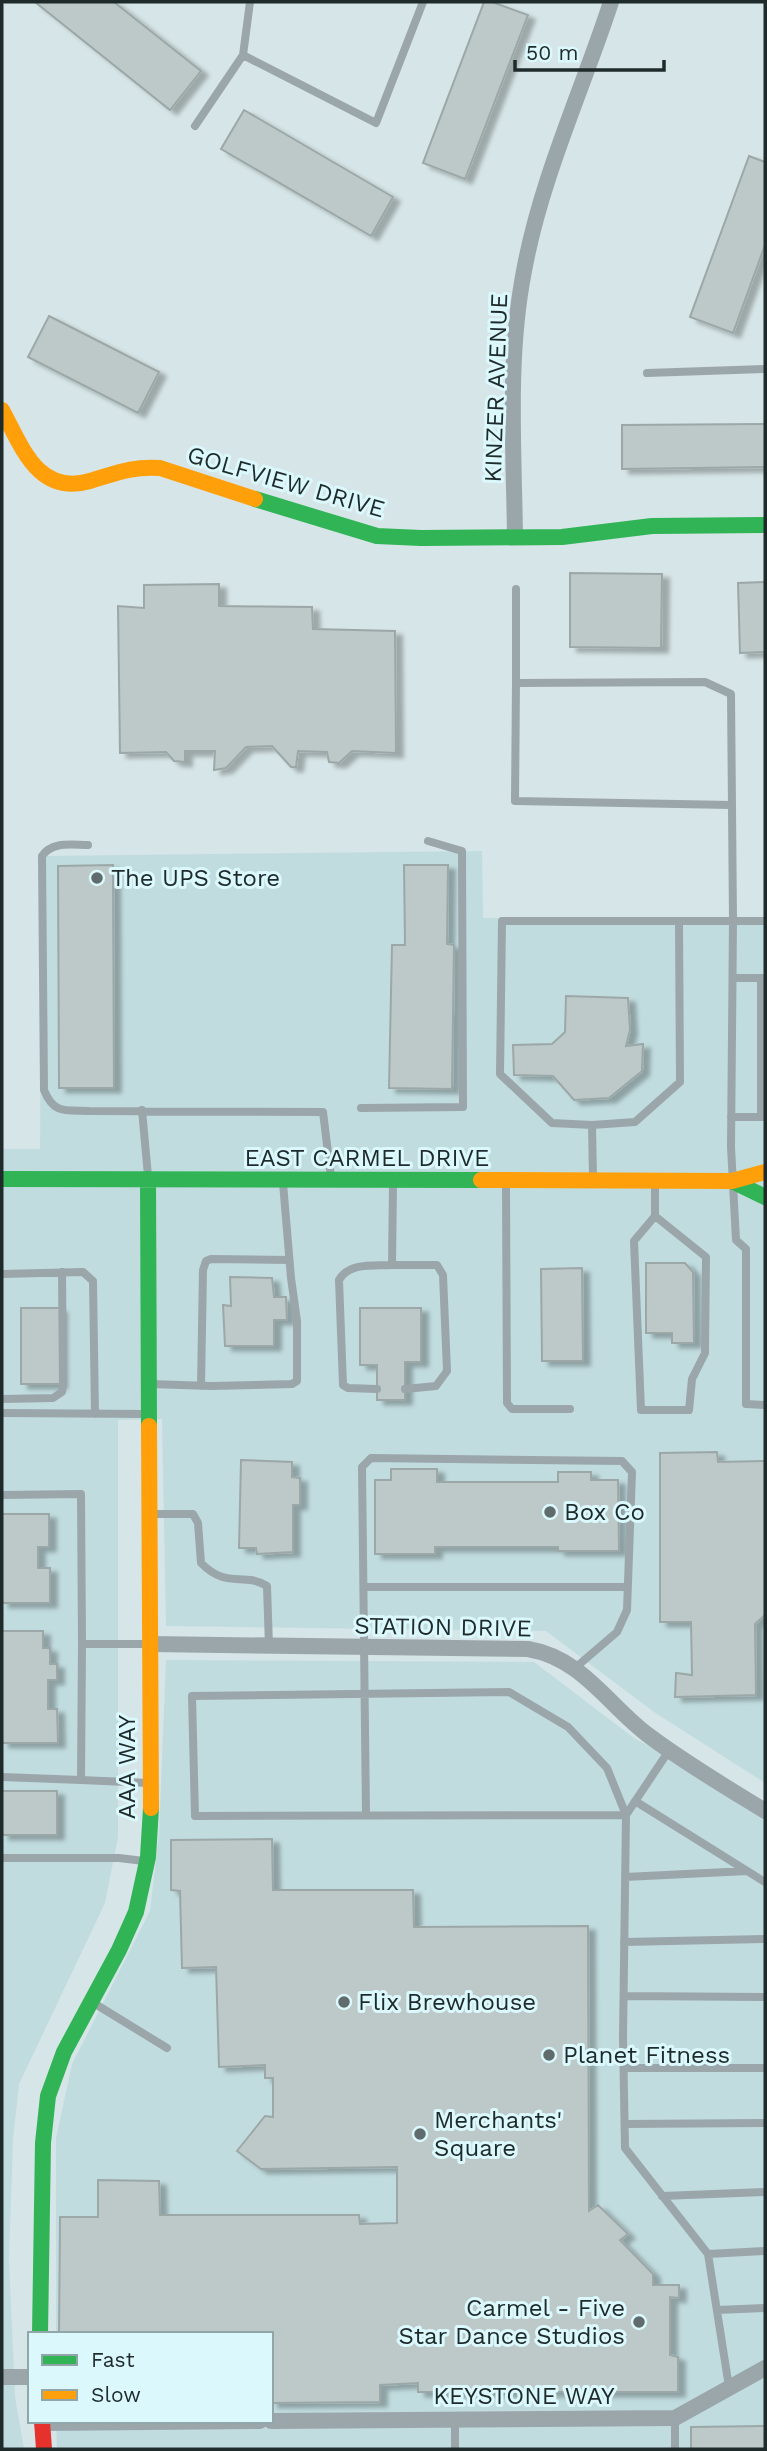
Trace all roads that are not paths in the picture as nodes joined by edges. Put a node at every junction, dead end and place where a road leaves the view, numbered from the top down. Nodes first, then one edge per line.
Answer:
1 (250, 2) edge
2 (423, 2) edge
3 (611, 2) edge
4 (243, 55) junction
5 (195, 126) dead end
6 (765, 369) edge
7 (647, 373) dead end
8 (2, 410) edge
9 (765, 526) edge
10 (515, 537) junction
11 (516, 589) dead end
12 (516, 683) junction
13 (732, 805) junction
14 (428, 841) dead end
15 (88, 845) dead end
16 (733, 921) junction
17 (765, 921) edge
18 (679, 922) junction
19 (733, 978) junction
20 (763, 978) edge
21 (361, 1108) dead end
22 (142, 1110) junction
23 (732, 1117) junction
24 (763, 1117) edge
25 (592, 1125) junction
26 (765, 1172) edge
27 (148, 1179) junction
28 (2, 1180) edge
29 (283, 1180) junction
30 (331, 1180) junction
31 (393, 1181) junction
32 (506, 1181) junction
33 (593, 1181) junction
34 (655, 1181) junction
35 (732, 1181) junction
36 (765, 1197) edge
37 (655, 1216) junction
38 (289, 1260) junction
39 (392, 1265) junction
40 (62, 1272) junction
41 (2, 1273) edge
42 (150, 1384) junction
43 (201, 1386) junction
44 (377, 1389) dead end
45 (405, 1389) dead end
46 (2, 1399) edge
47 (765, 1405) edge
48 (570, 1409) dead end
49 (2, 1413) edge
50 (95, 1414) junction
51 (150, 1414) junction
52 (2, 1494) edge
53 (150, 1514) junction
54 (364, 1587) junction
55 (628, 1587) junction
56 (82, 1644) junction
57 (150, 1644) junction
58 (269, 1646) junction
59 (365, 1647) junction
60 (575, 1668) junction
61 (366, 1694) junction
62 (670, 1749) junction
63 (2, 1777) edge
64 (81, 1780) junction
65 (151, 1783) junction
66 (635, 1801) junction
67 (765, 1811) edge
68 (366, 1814) junction
69 (626, 1815) junction
70 (2, 1858) edge
71 (147, 1861) junction
72 (747, 1871) junction
73 (625, 1877) junction
74 (765, 1882) edge
75 (765, 1938) edge
76 (624, 1942) junction
77 (624, 1996) junction
78 (765, 1997) edge
79 (89, 2000) junction
80 (167, 2048) dead end
81 (624, 2068) junction
82 (765, 2068) edge
83 (765, 2123) edge
84 (625, 2124) junction
85 (765, 2192) edge
86 (662, 2196) junction
87 (765, 2251) edge
88 (708, 2254) junction
89 (765, 2308) edge
90 (717, 2310) junction
91 (40, 2332) edge
92 (765, 2368) edge
93 (2, 2377) edge
94 (28, 2377) edge
95 (729, 2389) junction
96 (675, 2418) junction
97 (455, 2420) junction
98 (273, 2421) edge
99 (42, 2423) edge
100 (44, 2449) edge
101 (455, 2449) edge
102 (676, 2449) edge

1 - 4 lane
2 - 4 lane
3 - 10 street, KINZER AVENUE
4 - 5 lane
6 - 7 lane
8 - 10 street, GOLFVIEW DRIVE
9 - 10 street, GOLFVIEW DRIVE
11 - 12 lane
12 - 13 lane
12 - 13 lane
13 - 16 lane
14 - 21 lane
15 - 22 lane
16 - 17 lane
16 - 18 lane
16 - 19 lane
18 - 25 lane
18 - 25 lane
19 - 20 lane
19 - 23 lane
20 - 24 lane
22 - 27 lane
22 - 30 lane
23 - 24 lane
23 - 35 lane
25 - 33 lane
26 - 35 street, EAST CARMEL DRIVE
27 - 28 street, EAST CARMEL DRIVE
27 - 29 street, EAST CARMEL DRIVE
27 - 42 street, AAA WAY
29 - 30 street, EAST CARMEL DRIVE
29 - 38 lane
30 - 31 street, EAST CARMEL DRIVE
31 - 32 street, EAST CARMEL DRIVE
31 - 39 lane
32 - 33 street, EAST CARMEL DRIVE
32 - 48 lane
33 - 34 street, EAST CARMEL DRIVE
34 - 35 street, EAST CARMEL DRIVE
34 - 37 lane
35 - 36 street, EAST CARMEL DRIVE
35 - 47 lane
37 - 37 lane
38 - 43 lane
38 - 43 lane
39 - 44 lane
39 - 45 lane
40 - 41 lane
40 - 46 lane
40 - 50 lane
42 - 43 lane
42 - 51 street, AAA WAY
49 - 50 lane
50 - 51 lane
51 - 53 street, AAA WAY
52 - 56 lane
53 - 57 street, AAA WAY
53 - 58 lane
54 - 55 lane
54 - 55 lane
54 - 59 lane
55 - 60 lane
56 - 57 lane
56 - 64 lane
57 - 58 street, STATION DRIVE
57 - 65 street, AAA WAY
58 - 59 street, STATION DRIVE
59 - 60 street, STATION DRIVE
59 - 61 lane
60 - 62 street, STATION DRIVE
61 - 68 lane
61 - 68 lane
61 - 69 lane
62 - 66 lane
62 - 67 street, STATION DRIVE
63 - 64 lane
64 - 65 lane
65 - 71 street, AAA WAY
66 - 69 lane
66 - 72 lane
68 - 69 lane
69 - 73 lane
70 - 71 lane
71 - 79 street, AAA WAY
72 - 73 lane
72 - 74 lane
73 - 76 lane
75 - 76 lane
76 - 77 lane
77 - 78 lane
77 - 81 lane
79 - 80 lane
79 - 91 street, AAA WAY
81 - 82 lane
81 - 84 lane
83 - 84 lane
84 - 86 lane
85 - 86 lane
86 - 88 lane
87 - 88 lane
88 - 90 lane
89 - 90 lane
90 - 95 lane
92 - 95 street, KEYSTONE WAY
93 - 94 street
95 - 96 street, KEYSTONE WAY
96 - 97 street, KEYSTONE WAY
96 - 102 lane
97 - 98 street, KEYSTONE WAY
97 - 101 lane
99 - 100 street

